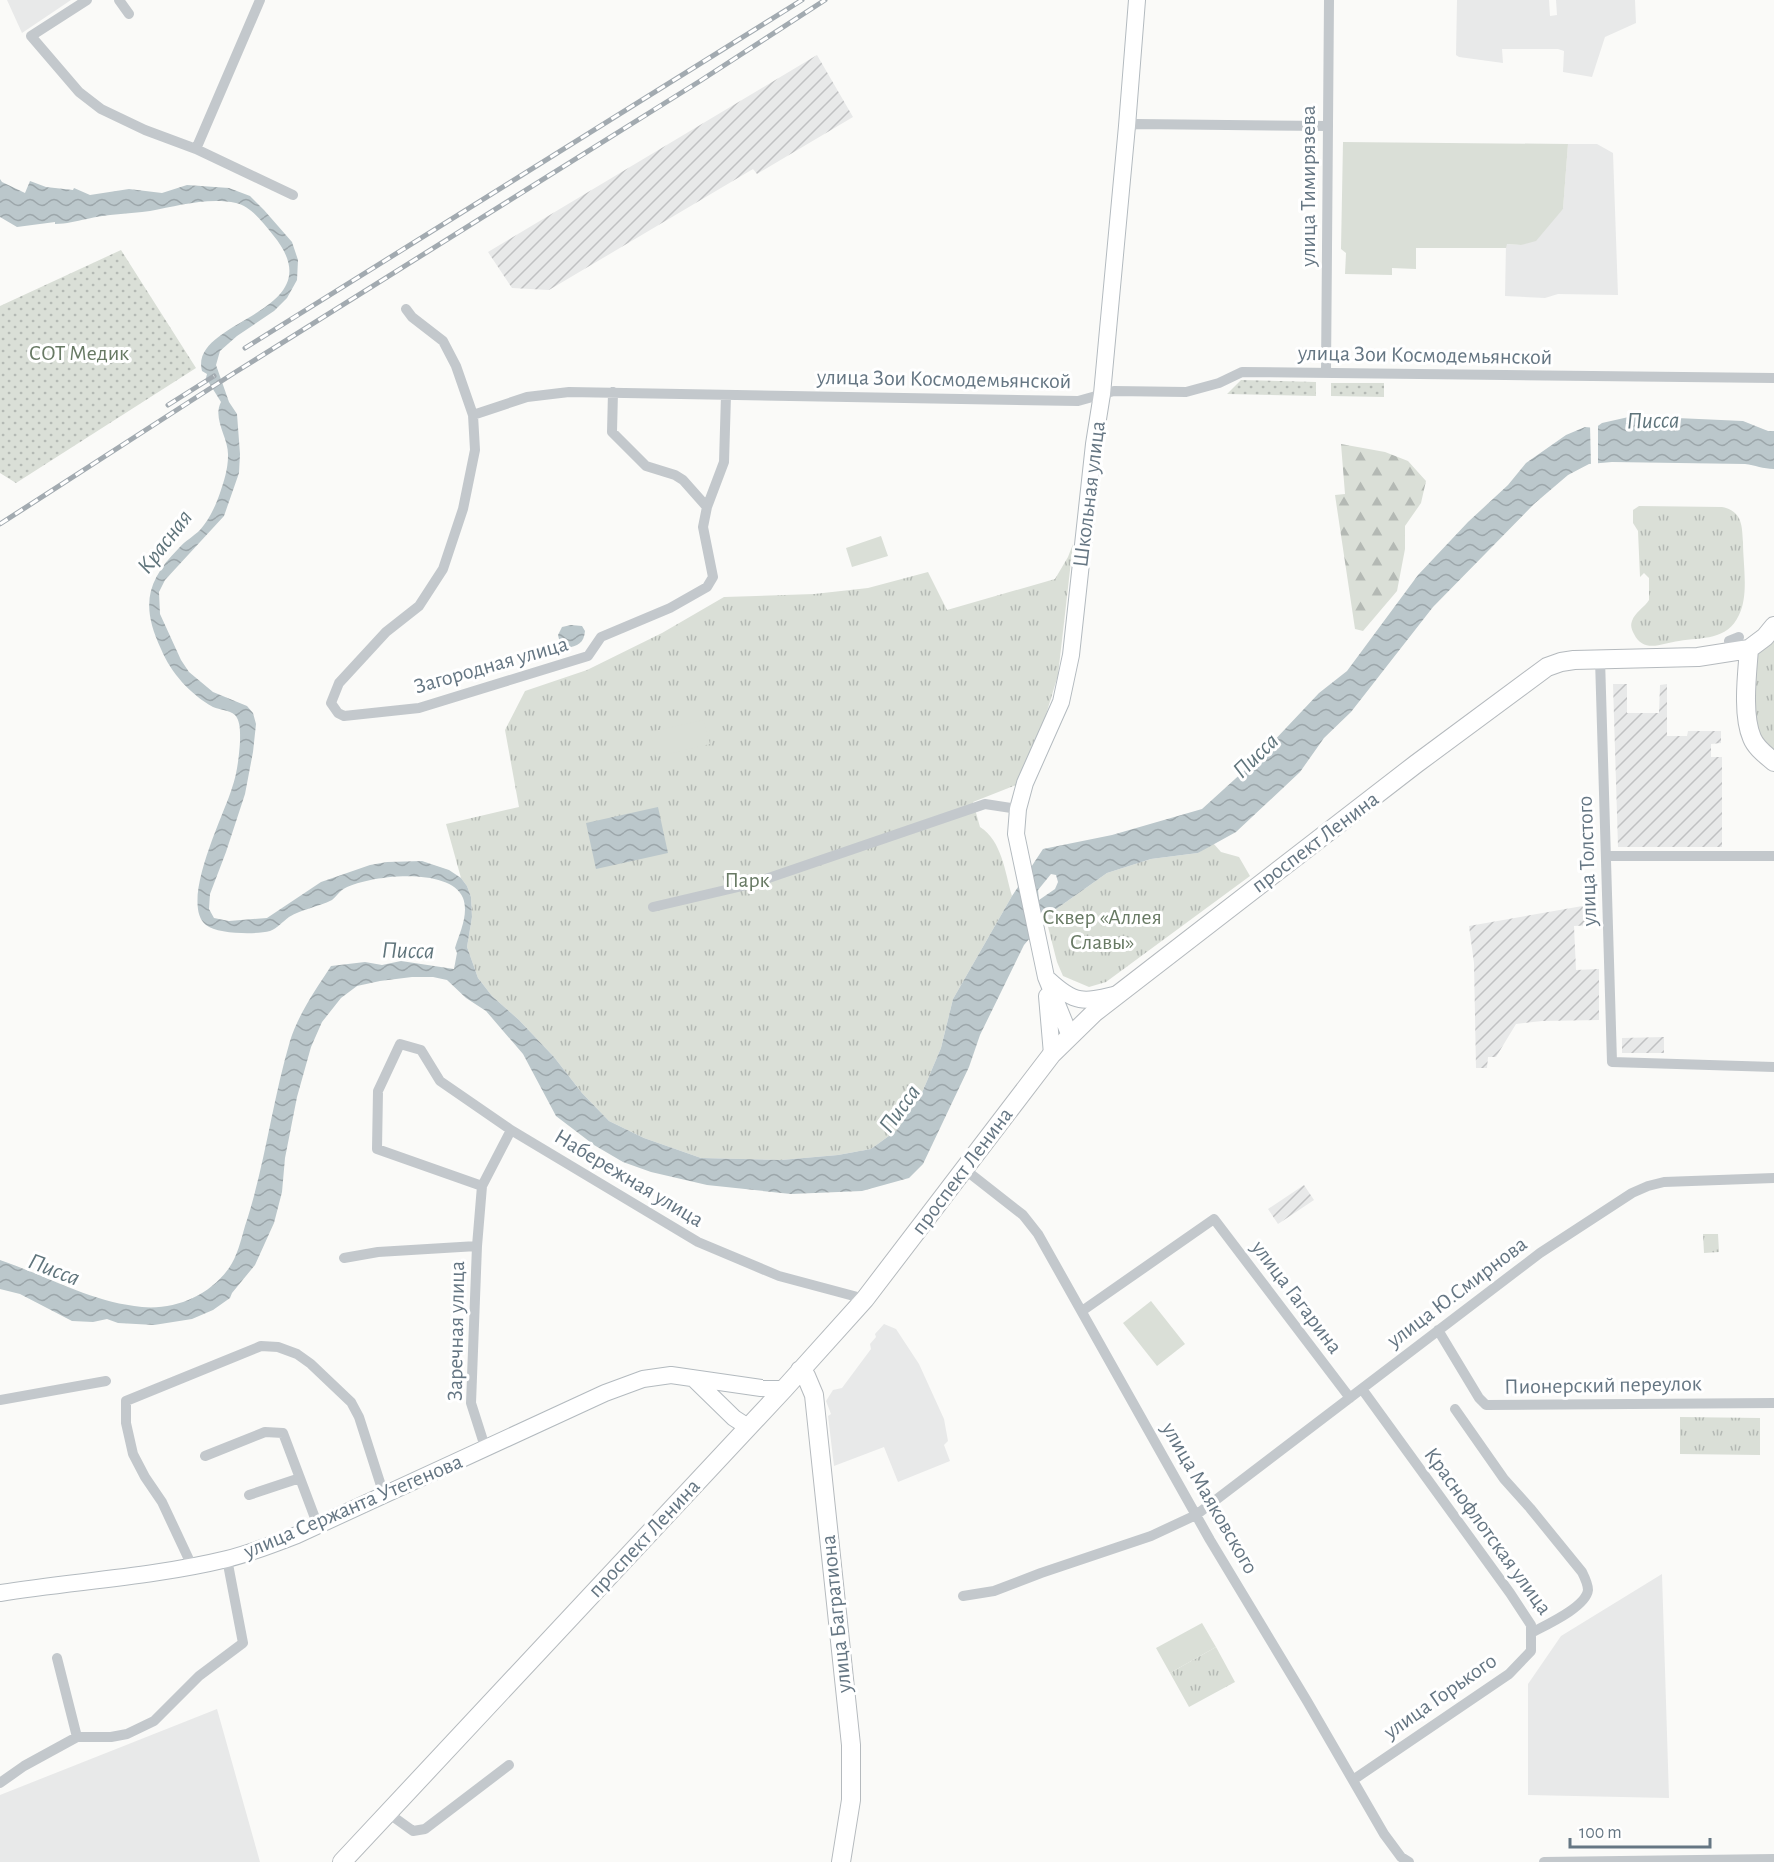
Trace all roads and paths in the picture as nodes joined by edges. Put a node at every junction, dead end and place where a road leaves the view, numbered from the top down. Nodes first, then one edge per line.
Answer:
1 (87, 0) edge
2 (119, 0) edge
3 (260, 0) edge
4 (1137, 0) edge
5 (1329, 0) edge
6 (129, 14) dead end
7 (1127, 126) junction
8 (1328, 126) junction
9 (196, 149) junction
10 (293, 195) dead end
11 (406, 309) dead end
12 (1326, 372) junction
13 (1774, 378) edge
14 (613, 392) junction
15 (726, 394) junction
16 (1102, 394) junction
17 (472, 415) junction
18 (707, 507) junction
19 (1771, 633) edge
20 (1741, 649) junction
21 (1600, 660) junction
22 (1772, 758) edge
23 (1018, 808) junction
24 (1606, 856) junction
25 (1774, 856) edge
26 (653, 907) dead end
27 (1046, 977) junction
28 (1118, 994) junction
29 (1070, 1036) junction
30 (1052, 1054) junction
31 (1774, 1067) edge
32 (512, 1130) junction
33 (963, 1168) junction
34 (1774, 1178) edge
35 (482, 1186) junction
36 (477, 1246) junction
37 (344, 1258) dead end
38 (865, 1299) junction
39 (1082, 1311) junction
40 (1438, 1330) junction
41 (800, 1370) junction
42 (693, 1378) junction
43 (106, 1381) dead end
44 (784, 1389) junction
45 (1362, 1389) junction
46 (1350, 1398) junction
47 (0, 1400) edge
48 (1774, 1403) edge
49 (1455, 1409) dead end
50 (748, 1427) junction
51 (486, 1450) junction
52 (205, 1456) dead end
53 (300, 1478) junction
54 (249, 1495) dead end
55 (384, 1495) junction
56 (1196, 1515) junction
57 (318, 1526) junction
58 (227, 1559) junction
59 (192, 1566) junction
60 (0, 1593) edge
61 (963, 1596) dead end
62 (1531, 1633) junction
63 (57, 1658) dead end
64 (77, 1737) junction
65 (509, 1765) dead end
66 (1353, 1780) junction
67 (0, 1783) edge
68 (388, 1813) junction
69 (1774, 1859) edge
70 (342, 1862) edge
71 (841, 1862) edge
72 (1408, 1862) edge
73 (1544, 1862) edge

1 - 9 street
2 - 6 street
3 - 9 street
4 - 7 main road, Школьная улица
5 - 8 street, улица Тимирязева
7 - 8 street
7 - 16 main road, Школьная улица
8 - 12 street, улица Тимирязева
9 - 10 street
11 - 17 street
12 - 13 street, улица Зои Космодемьянской
12 - 16 street, улица Зои Космодемьянской
14 - 15 street, улица Зои Космодемьянской
14 - 17 street, улица Зои Космодемьянской
14 - 18 street
15 - 16 street, улица Зои Космодемьянской
15 - 18 street
16 - 23 main road, Школьная улица
17 - 18 street, Загородная улица
19 - 20 main road
20 - 21 main road, проспект Ленина
20 - 22 main road
21 - 24 street, улица Толстого
21 - 28 main road, проспект Ленина
23 - 26 street
23 - 27 main road, Школьная улица
24 - 25 street
24 - 31 street, улица Толстого
27 - 28 main road
27 - 29 main road, Школьная улица
27 - 30 main road, Школьная улица
28 - 29 main road, проспект Ленина
29 - 30 main road, проспект Ленина
30 - 33 main road, проспект Ленина
32 - 35 street, Заречная улица
32 - 35 street, Набережная улица
32 - 38 street, Набережная улица
33 - 38 main road, проспект Ленина
33 - 39 street, улица Маяковского
34 - 40 street, улица Ю.Смирнова
35 - 36 street, Заречная улица
36 - 37 street, Заречная улица
36 - 51 street, Заречная улица
38 - 41 main road, проспект Ленина
39 - 46 street, улица Гагарина
39 - 56 street, улица Маяковского
40 - 45 street, улица Ю.Смирнова
40 - 48 street, Пионерский переулок
41 - 44 main road, проспект Ленина
41 - 71 main road, улица Багратиона
42 - 44 main road, улица Сержанта Утегенова
42 - 50 main road
42 - 51 main road, улица Сержанта Утегенова
43 - 47 street
44 - 50 main road, проспект Ленина
45 - 46 street, улица Ю.Смирнова
45 - 62 street, Краснофлотская улица
46 - 56 street, улица Ю.Смирнова
49 - 62 street, Краснофлотская улица
50 - 68 main road, проспект Ленина
51 - 55 main road, улица Сержанта Утегенова
52 - 53 street
53 - 54 street
53 - 57 street
55 - 57 main road, улица Сержанта Утегенова
55 - 59 street
56 - 61 street, улица Ю.Смирнова
56 - 66 street, улица Маяковского
57 - 58 main road, улица Сержанта Утегенова
58 - 59 main road, улица Сержанта Утегенова
58 - 64 street
59 - 60 main road, улица Сержанта Утегенова
62 - 66 street, улица Горького
63 - 64 street
64 - 67 street
65 - 68 street
66 - 72 street, улица Маяковского
68 - 70 main road, проспект Ленина
69 - 73 street

